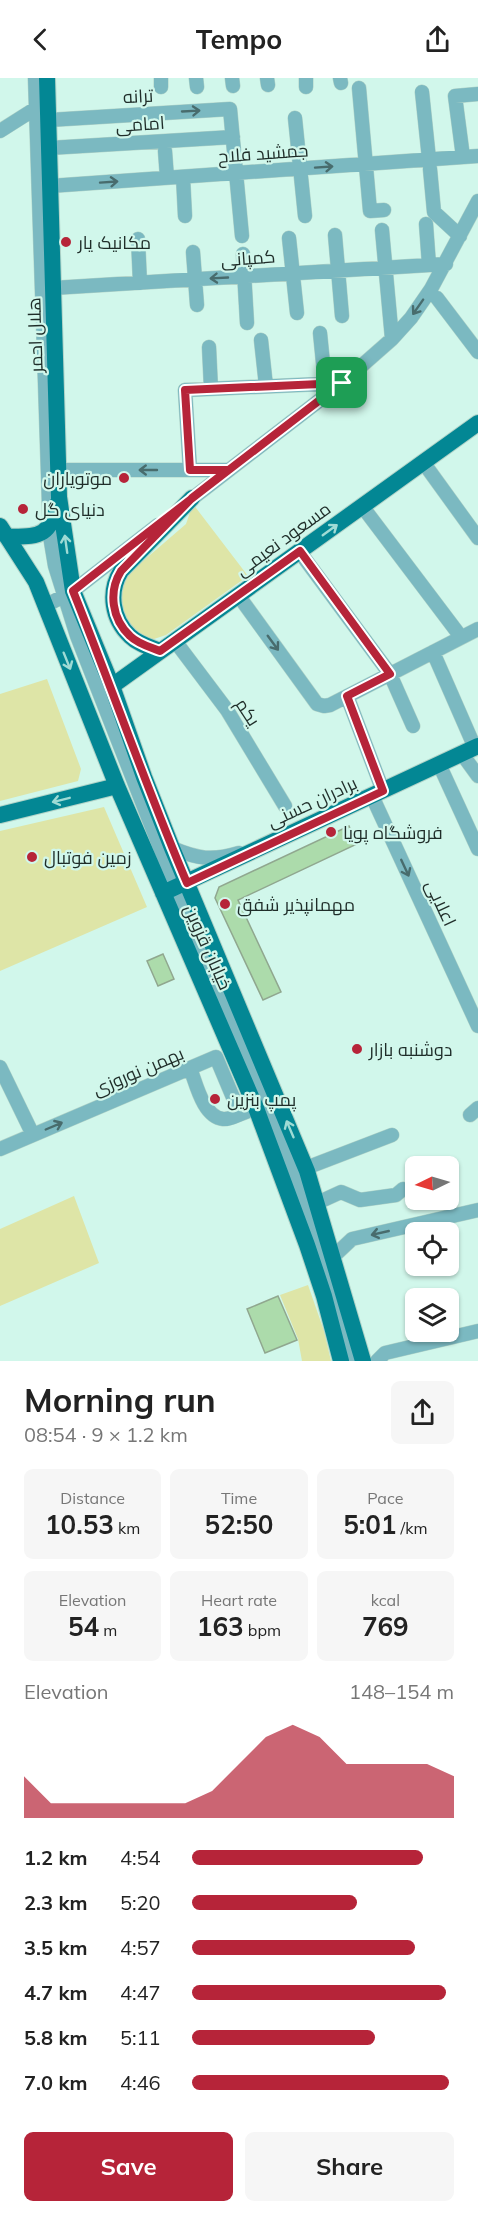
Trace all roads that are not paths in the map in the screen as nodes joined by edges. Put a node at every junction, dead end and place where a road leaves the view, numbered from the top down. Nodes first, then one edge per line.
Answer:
1 (36, 78) edge
2 (47, 78) edge
3 (359, 88) dead end
4 (422, 92) dead end
5 (478, 94) edge
6 (42, 104) junction
7 (295, 118) dead end
8 (49, 120) junction
9 (0, 131) edge
10 (233, 136) junction
11 (49, 148) junction
12 (165, 152) dead end
13 (478, 156) edge
14 (463, 157) junction
15 (366, 164) junction
16 (429, 164) junction
17 (300, 168) junction
18 (236, 173) junction
19 (183, 177) junction
20 (167, 178) junction
21 (50, 186) junction
22 (478, 201) edge
23 (384, 210) dead end
24 (186, 216) dead end
25 (305, 216) dead end
26 (426, 224) dead end
27 (382, 230) dead end
28 (242, 236) dead end
29 (334, 236) dead end
30 (460, 236) junction
31 (289, 238) dead end
32 (138, 239) dead end
33 (193, 252) dead end
34 (243, 254) dead end
35 (446, 264) junction
36 (429, 265) junction
37 (385, 268) junction
38 (338, 271) junction
39 (293, 273) junction
40 (244, 277) junction
41 (195, 279) junction
42 (140, 283) junction
43 (53, 288) junction
44 (438, 298) dead end
45 (197, 304) dead end
46 (297, 313) dead end
47 (342, 316) dead end
48 (247, 323) dead end
49 (320, 333) dead end
50 (392, 339) junction
51 (261, 340) dead end
52 (208, 347) dead end
53 (478, 352) edge
54 (325, 383) junction
55 (342, 383) junction
56 (266, 386) junction
57 (212, 389) junction
58 (478, 423) edge
59 (423, 462) junction
60 (58, 470) junction
61 (190, 470) junction
62 (228, 470) junction
63 (59, 496) junction
64 (192, 498) junction
65 (363, 506) junction
66 (50, 525) junction
67 (3, 532) edge
68 (478, 538) edge
69 (300, 551) junction
70 (68, 594) junction
71 (238, 595) junction
72 (45, 606) junction
73 (478, 628) edge
74 (461, 638) junction
75 (175, 641) junction
76 (160, 651) junction
77 (433, 652) junction
78 (390, 674) junction
79 (112, 686) junction
80 (347, 696) junction
81 (413, 726) dead end
82 (473, 747) edge
83 (439, 764) junction
84 (478, 776) edge
85 (117, 786) junction
86 (379, 791) junction
87 (285, 806) dead end
88 (0, 815) edge
89 (172, 848) junction
90 (478, 849) edge
91 (175, 888) junction
92 (478, 1026) edge
93 (0, 1067) edge
94 (190, 1068) junction
95 (256, 1108) junction
96 (240, 1114) junction
97 (33, 1135) junction
98 (392, 1135) dead end
99 (0, 1149) edge
100 (306, 1168) junction
101 (403, 1190) dead end
102 (317, 1203) junction
103 (478, 1210) edge
104 (334, 1256) junction
105 (478, 1331) edge
106 (341, 1361) edge
107 (352, 1361) edge
108 (363, 1361) edge
109 (377, 1361) edge

1 - 6 street
2 - 6 main road, هلال احمر
3 - 15 street
4 - 16 street
5 - 14 street
6 - 8 main road, هلال احمر
6 - 9 street
6 - 66 street
7 - 17 street
8 -> 10 street, ترانه
8 - 11 main road, هلال احمر
10 - 11 street, امامی
10 - 18 street
11 - 21 main road, هلال احمر
12 - 20 street
13 - 14 street, جمشید فلاح
14 - 16 street, جمشید فلاح
15 - 16 street, جمشید فلاح
17 -> 15 street, جمشید فلاح
15 - 23 street
16 - 30 street
17 - 18 street, جمشید فلاح
17 - 25 street
18 - 19 street, جمشید فلاح
18 - 28 street
19 - 20 street, جمشید فلاح
19 - 24 street
21 -> 20 street, جمشید فلاح
21 - 43 main road, هلال احمر
22 - 30 street
26 - 36 street
27 - 37 street
29 - 38 street
30 - 35 street
31 - 39 street
32 - 42 street
33 - 41 street
34 - 40 street
35 - 36 street, کمپانی
35 -> 50 street
36 - 37 street, کمپانی
37 - 38 street, کمپانی
37 - 50 street
38 - 39 street, کمپانی
38 - 47 street
39 - 40 street, کمپانی
39 - 46 street
40 -> 41 street, کمپانی
40 - 48 street
41 - 42 street, کمپانی
41 - 45 street
42 - 43 street, کمپانی
43 - 60 main road, هلال احمر
44 - 53 street
49 - 54 street
50 - 55 street
51 - 56 street
52 - 57 street
54 - 55 street
54 - 56 street
55 - 62 street
56 - 57 street
57 - 61 street
58 - 59 main road, مسعود نعیمی
59 - 65 main road, مسعود نعیمی
59 - 68 street
61 -> 60 street
60 - 63 main road, هلال احمر
61 - 62 street
62 - 64 street
63 - 66 main road
70 -> 63 main road, هلال احمر
64 - 70 street
64 - 76 main road
69 -> 65 main road, مسعود نعیمی
65 - 74 street
66 - 67 main road
66 - 70 street
67 - 72 main road, خیابان قزوین
69 - 71 main road, مسعود نعیمی
69 - 78 street
70 - 72 street
70 - 79 main road, خیابان قزوین
70 - 91 street
71 - 75 main road, مسعود نعیمی
71 -> 80 street
72 -> 85 main road, خیابان قزوین
73 - 74 street
74 - 77 street
75 - 76 main road, مسعود نعیمی
75 - 87 street, یکم
76 - 79 main road, مسعود نعیمی
77 - 78 street
77 - 82 street
78 - 80 street
78 - 81 street
79 - 89 main road, خیابان قزوین
80 - 86 street, اعلایی
82 - 83 main road, برادران حسنی
82 - 84 street
82 - 86 street
83 - 86 main road, برادران حسنی
83 - 90 street
85 -> 88 main road
85 - 91 main road, خیابان قزوین
86 - 89 street
86 - 91 main road, برادران حسنی
86 -> 92 street, اعلایی
89 - 91 main road, خیابان قزوین
91 - 95 main road, خیابان قزوین
100 -> 91 main road, خیابان قزوین
91 - 107 street
93 - 97 street
94 - 96 street
94 - 96 street, بهمن نوروزی
97 -> 94 street, بهمن نوروزی
95 - 96 street
95 - 106 main road, خیابان قزوین
97 - 99 street, بهمن نوروزی
98 - 100 street
100 - 102 main road, خیابان قزوین
101 - 102 street
102 - 104 main road, خیابان قزوین
103 -> 104 street
104 - 108 main road, خیابان قزوین
105 - 109 street

